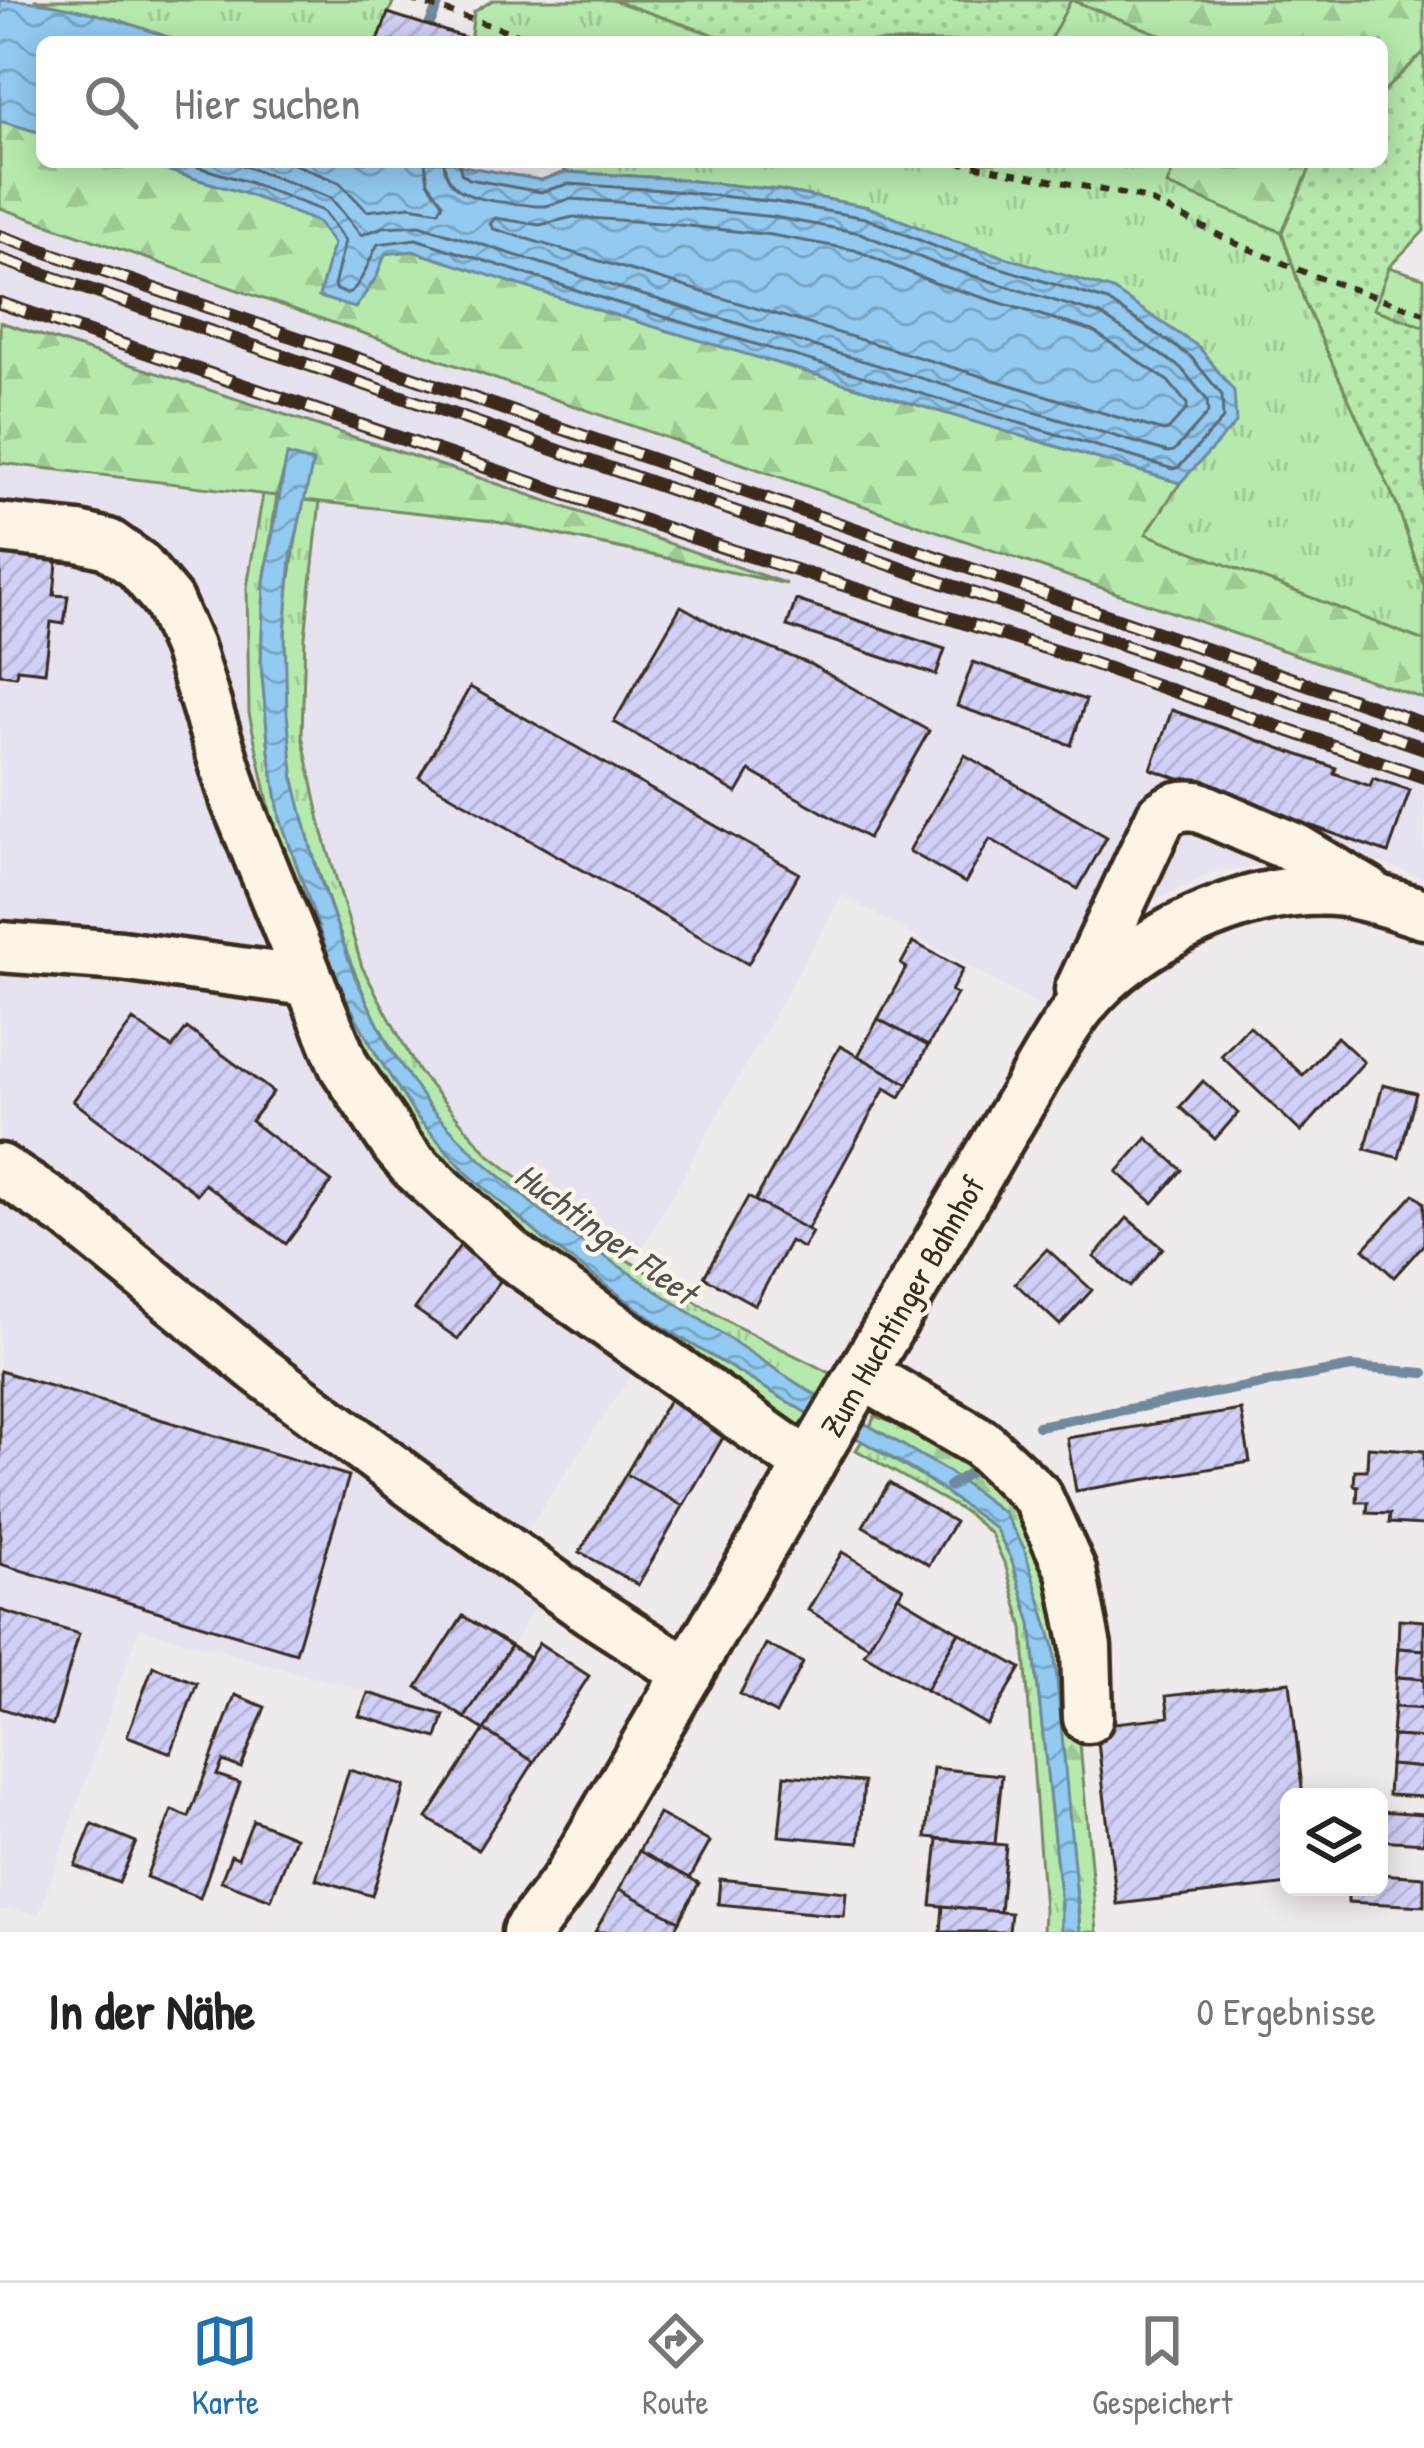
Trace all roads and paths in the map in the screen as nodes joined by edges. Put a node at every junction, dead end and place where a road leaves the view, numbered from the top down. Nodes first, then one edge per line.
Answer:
1 (411, 0) edge
2 (524, 36) edge
3 (988, 168) edge
4 (1424, 314) edge
5 (0, 528) edge
6 (1403, 907) edge
7 (0, 947) edge
8 (307, 981) junction
9 (1052, 1050) junction
10 (0, 1168) edge
11 (835, 1420) junction
12 (688, 1673) junction
13 (1088, 1718) dead end
14 (526, 1932) edge

1 - 2 path
3 - 4 path
5 - 8 street
6 - 9 street, Zum Huchtinger Bahnhof
6 - 9 street
7 - 8 street
8 - 11 street
9 - 11 street, Zum Huchtinger Bahnhof
10 - 12 street
11 - 12 street, Zum Huchtinger Bahnhof
11 - 13 street
12 - 14 street, Zum Huchtinger Bahnhof

